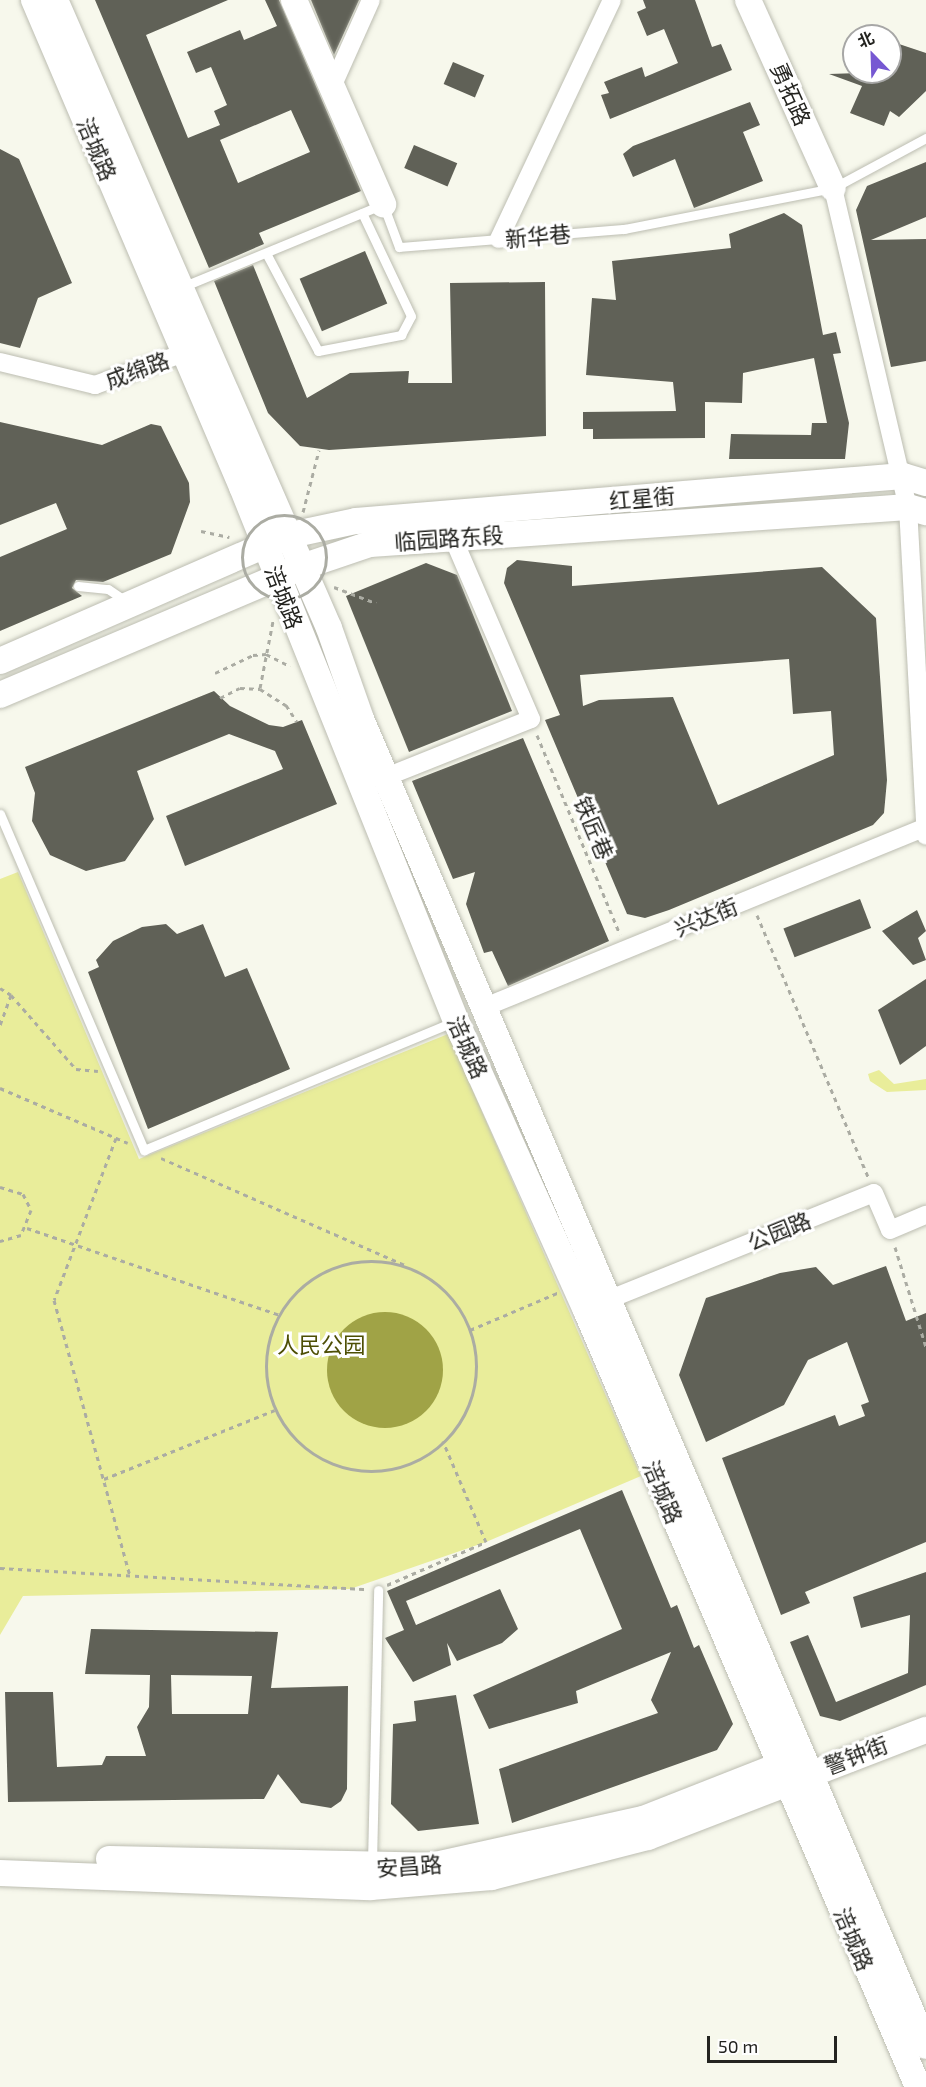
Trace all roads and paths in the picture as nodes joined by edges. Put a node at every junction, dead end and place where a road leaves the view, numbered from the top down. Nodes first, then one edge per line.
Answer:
1 (34, 0) edge
2 (55, 0) edge
3 (294, 0) edge
4 (371, 0) edge
5 (612, 0) edge
6 (748, 0) edge
7 (332, 87) junction
8 (926, 138) edge
9 (833, 188) junction
10 (373, 209) junction
11 (499, 239) junction
12 (266, 253) junction
13 (180, 288) junction
14 (194, 350) junction
15 (0, 362) edge
16 (319, 450) dead end
17 (915, 479) edge
18 (917, 509) edge
19 (201, 531) dead end
20 (274, 536) junction
21 (453, 538) junction
22 (293, 581) junction
23 (78, 586) dead end
24 (376, 603) dead end
25 (129, 607) junction
26 (266, 654) junction
27 (0, 661) edge
28 (215, 673) dead end
29 (299, 673) dead end
30 (260, 689) junction
31 (0, 695) edge
32 (220, 698) dead end
33 (531, 720) junction
34 (297, 722) dead end
35 (386, 777) junction
36 (0, 814) edge
37 (925, 830) edge
38 (751, 899) junction
39 (627, 949) junction
40 (0, 988) edge
41 (11, 994) junction
42 (485, 1007) junction
43 (456, 1021) junction
44 (0, 1024) edge
45 (111, 1072) junction
46 (0, 1088) edge
47 (116, 1138) junction
48 (144, 1150) junction
49 (872, 1186) dead end
50 (0, 1187) edge
51 (926, 1215) edge
52 (27, 1228) junction
53 (890, 1230) junction
54 (0, 1241) edge
55 (72, 1247) junction
56 (417, 1270) junction
57 (575, 1285) junction
58 (610, 1299) junction
59 (279, 1315) junction
60 (470, 1330) junction
61 (926, 1347) edge
62 (275, 1410) junction
63 (443, 1442) junction
64 (104, 1479) junction
65 (0, 1568) edge
66 (130, 1575) junction
67 (378, 1590) junction
68 (926, 1712) edge
69 (926, 1730) edge
70 (795, 1769) junction
71 (0, 1855) edge
72 (372, 1869) junction
73 (0, 1873) edge
74 (926, 2046) edge
75 (918, 2087) edge

1 - 14 street, 涪城路
2 - 13 street, 涪城路
3 - 7 street
4 - 7 street
5 - 11 street
6 - 9 street, 勇拓路
7 - 10 street
8 - 9 lane, 新华巷
9 - 11 lane, 新华巷
9 - 17 street
10 - 11 lane, 新华巷
10 - 12 lane
10 - 12 lane
12 - 13 lane
13 - 14 street, 涪城路
14 - 15 street, 成绵路
14 - 20 street, 涪城路
16 - 20 path
17 - 18 street
17 - 20 street, 红星街
18 - 21 street, 临园路东段
18 - 37 street
19 - 20 path
20 - 20 path, bridge
20 - 22 street, 涪城路
20 - 22 path, bridge
20 - 22 path, bridge
20 - 25 street, 红星街
21 - 22 street, 临园路东段
21 - 33 street
22 - 22 path, bridge
22 - 24 path
22 - 26 path
22 - 31 street, 临园路东段
22 - 35 street, 涪城路
22 - 43 street, 涪城路
23 - 25 lane
25 - 27 street, 红星街
26 - 28 path
26 - 29 path
26 - 30 path
30 - 32 path
30 - 34 path
33 - 35 street
33 - 39 path, 铁匠巷
35 - 42 street, 涪城路
36 - 45 lane
37 - 38 street, 兴达街
38 - 39 street, 兴达街
38 - 49 path
39 - 42 street, 兴达街
40 - 41 path
41 - 44 path
41 - 45 path
42 - 58 street, 涪城路
43 - 48 lane
43 - 57 street, 涪城路
45 - 48 lane
46 - 47 path
47 - 48 path
47 - 55 path
48 - 56 path
50 - 52 path
51 - 53 street
52 - 54 path
52 - 55 path
53 - 58 street, 公园路
53 - 61 path
55 - 59 path
55 - 64 path
56 - 59 path
56 - 60 path
57 - 60 path
57 - 70 street, 涪城路
58 - 70 street, 涪城路
59 - 62 path
60 - 63 path
62 - 63 path
62 - 64 path
63 - 67 path
64 - 66 path
65 - 66 path
66 - 67 path
67 - 72 lane
68 - 70 street, 警钟街
69 - 70 street, 警钟街
70 - 72 street, 安昌路
70 - 73 street, 安昌路
70 - 74 street, 涪城路
70 - 75 street, 涪城路
71 - 72 street, 安昌路

